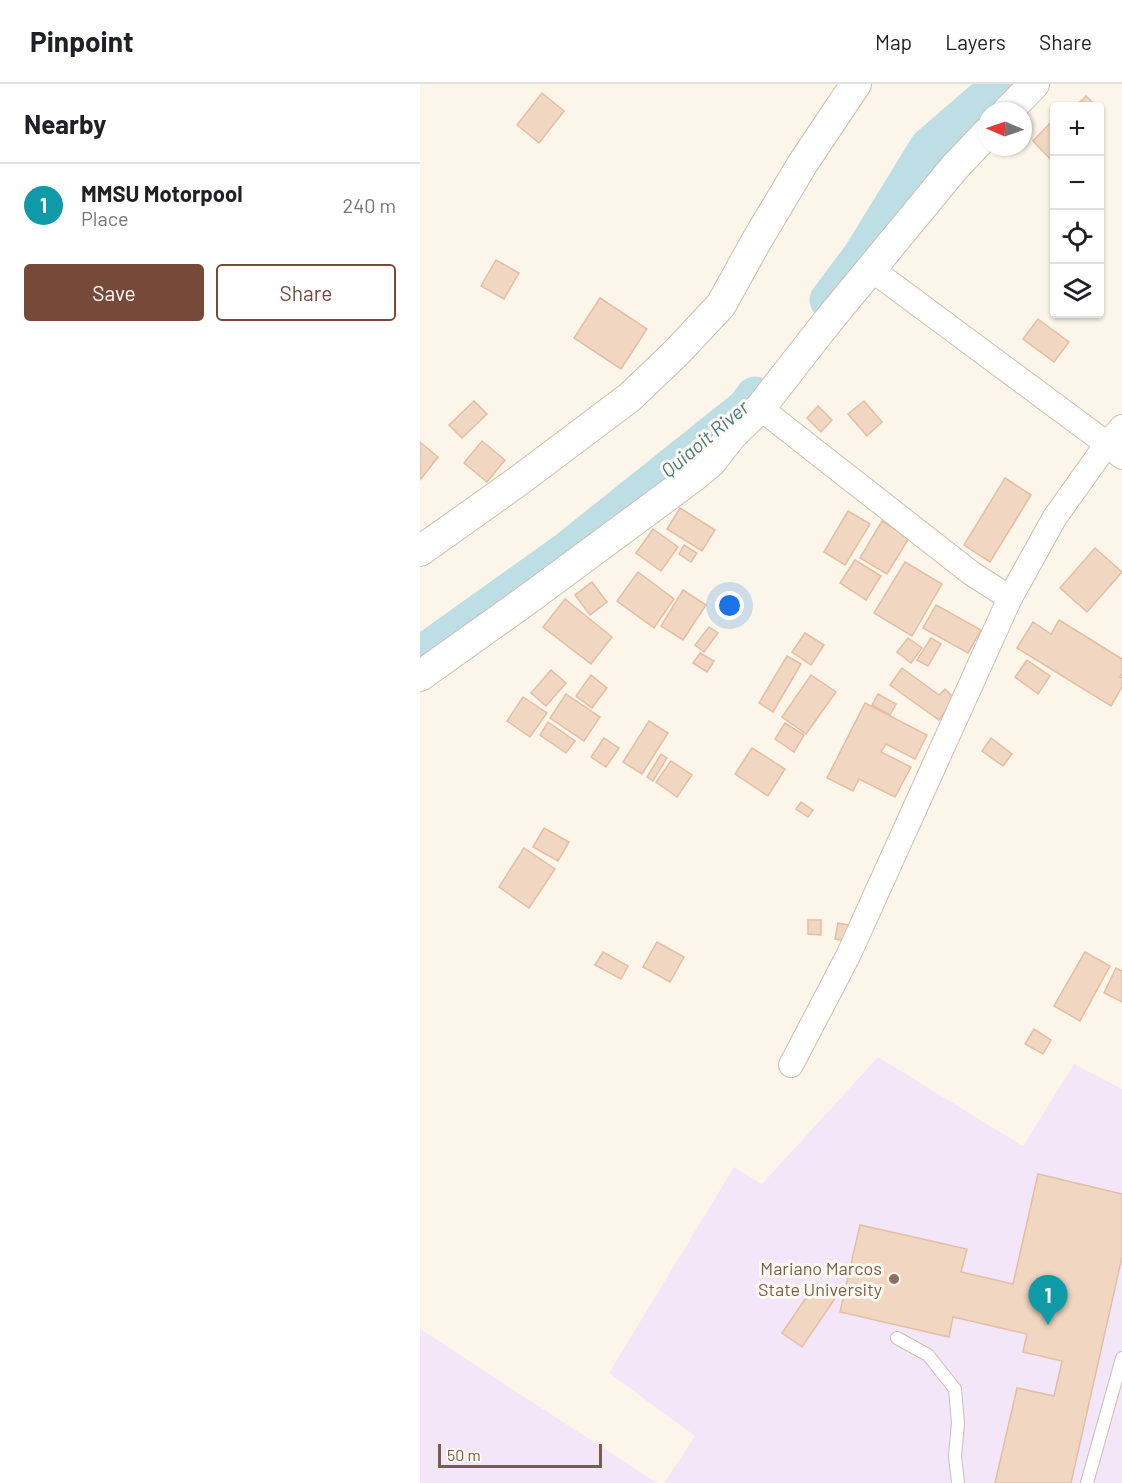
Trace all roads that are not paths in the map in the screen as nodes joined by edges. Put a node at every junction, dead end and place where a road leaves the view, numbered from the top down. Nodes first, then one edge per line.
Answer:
1 (856, 84) edge
2 (1034, 84) edge
3 (1017, 102) edge
4 (978, 143) edge
5 (872, 269) junction
6 (760, 408) junction
7 (1117, 443) edge
8 (420, 551) edge
9 (1010, 598) junction
10 (420, 676) edge
11 (791, 1065) dead end
12 (897, 1338) dead end
13 (1122, 1358) edge
14 (958, 1483) edge
15 (1087, 1483) edge

1 - 8 street
2 - 3 street
4 - 5 street
5 - 6 street
5 - 7 street
6 - 9 street
6 - 10 street
7 - 9 street
9 - 11 street
12 - 14 lane
13 - 15 lane

